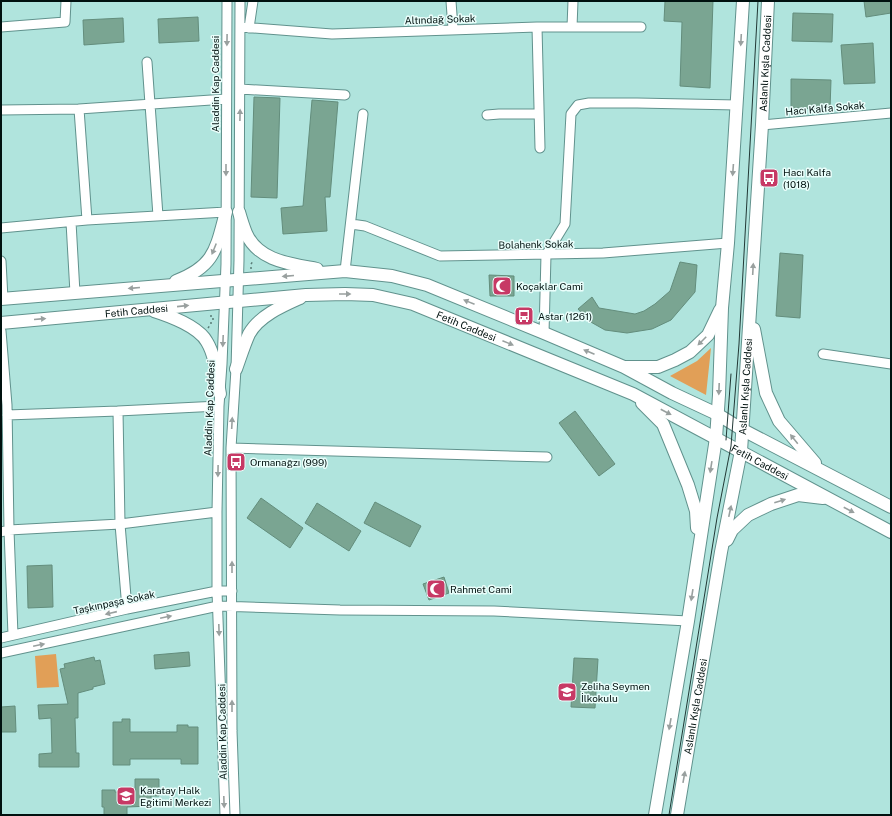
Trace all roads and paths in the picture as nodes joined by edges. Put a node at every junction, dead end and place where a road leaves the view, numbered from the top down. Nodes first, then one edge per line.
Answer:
1 (66, 1) edge
2 (227, 1) edge
3 (240, 1) edge
4 (253, 1) edge
5 (451, 1) edge
6 (573, 1) edge
7 (743, 1) edge
8 (768, 1) edge
9 (1, 27) edge
10 (537, 27) junction
11 (572, 27) junction
12 (641, 27) dead end
13 (245, 28) junction
14 (453, 29) junction
15 (147, 62) dead end
16 (240, 89) junction
17 (345, 95) dead end
18 (226, 99) junction
19 (150, 103) junction
20 (737, 105) junction
21 (79, 109) junction
22 (1, 110) edge
23 (891, 113) edge
24 (363, 114) dead end
25 (539, 114) junction
26 (487, 115) dead end
27 (762, 125) junction
28 (540, 148) dead end
29 (226, 212) junction
30 (239, 212) junction
31 (158, 216) junction
32 (87, 220) junction
33 (71, 222) junction
34 (351, 224) junction
35 (1, 228) edge
36 (728, 243) junction
37 (546, 255) junction
38 (1, 260) edge
39 (345, 271) junction
40 (330, 272) junction
41 (225, 280) junction
42 (238, 280) junction
43 (162, 286) junction
44 (74, 293) junction
45 (306, 295) junction
46 (2, 299) edge
47 (237, 301) junction
48 (224, 302) junction
49 (722, 308) junction
50 (751, 308) junction
51 (149, 310) junction
52 (1, 323) edge
53 (1, 331) edge
54 (544, 333) junction
55 (823, 354) dead end
56 (891, 364) edge
57 (624, 367) junction
58 (236, 369) junction
59 (633, 394) junction
60 (219, 400) junction
61 (4, 406) edge
62 (118, 411) junction
63 (718, 414) junction
64 (7, 416) junction
65 (743, 430) junction
66 (716, 438) junction
67 (231, 448) junction
68 (741, 451) junction
69 (546, 457) dead end
70 (819, 469) junction
71 (829, 499) junction
72 (891, 507) edge
73 (217, 512) junction
74 (120, 524) junction
75 (5, 531) edge
76 (891, 532) edge
77 (698, 550) junction
78 (721, 552) junction
79 (217, 591) junction
80 (232, 591) junction
81 (218, 606) junction
82 (232, 606) junction
83 (127, 609) junction
84 (688, 621) junction
85 (13, 635) junction
86 (1, 638) edge
87 (1, 653) edge
88 (225, 815) edge
89 (235, 815) edge
90 (655, 815) edge
91 (677, 815) edge

1 - 9 street
2 -> 18 street, Aladdin Kap Caddesi
3 - 13 street, Aladdin Kap Caddesi
4 - 13 street
5 - 14 street
6 - 11 street
7 -> 20 main road, Aslanlı Kışla Caddesi
8 - 27 main road, Aslanlı Kışla Caddesi
10 - 11 street, Altındağ Sokak
10 - 14 street, Altındağ Sokak
10 - 25 street
11 - 12 street, Altındağ Sokak
13 - 14 street, Altındağ Sokak
13 - 16 street, Aladdin Kap Caddesi
15 - 19 street
16 - 17 street
30 -> 16 street, Aladdin Kap Caddesi
18 - 19 street
18 -> 29 street, Aladdin Kap Caddesi
19 - 21 street
19 - 31 street
20 -> 36 main road, Aslanlı Kışla Caddesi
20 - 37 street
21 - 22 street
21 - 32 street
23 - 27 street, Hacı Kalfa Sokak
24 - 34 street
25 - 26 street
25 - 28 street
50 -> 27 main road, Aslanlı Kışla Caddesi
29 - 31 street
29 - 41 street, Aladdin Kap Caddesi
29 -> 43 main road
30 - 40 main road
30 - 42 street, Aladdin Kap Caddesi
31 - 32 street
32 - 33 street
33 - 35 street
33 - 44 street
34 - 37 street, Bolahenk Sokak
34 - 39 street
36 - 37 street, Bolahenk Sokak
36 - 49 main road, Aslanlı Kışla Caddesi
37 - 54 street
38 - 46 street
39 - 40 main road, Fetih Caddesi
54 -> 39 main road, Fetih Caddesi
40 -> 42 main road, Fetih Caddesi
41 - 42 main road, Fetih Caddesi
41 - 43 main road, Fetih Caddesi
41 - 48 street, Aladdin Kap Caddesi
42 - 47 street, Aladdin Kap Caddesi
43 -> 44 main road, Fetih Caddesi
44 - 46 main road, Fetih Caddesi
45 - 47 main road, Fetih Caddesi
45 - 58 main road
45 -> 59 main road, Fetih Caddesi
47 - 48 main road, Fetih Caddesi
47 - 58 street, Aladdin Kap Caddesi
51 -> 48 main road, Fetih Caddesi
48 -> 60 street, Aladdin Kap Caddesi
49 -> 57 main road
49 -> 63 main road, Aslanlı Kışla Caddesi
50 - 65 main road, Aslanlı Kışla Caddesi
70 -> 50 main road
52 -> 51 main road, Fetih Caddesi
51 - 60 main road
53 - 61 street
57 -> 54 main road, Fetih Caddesi
55 - 56 street
57 - 63 main road, Fetih Caddesi
67 -> 58 street, Aladdin Kap Caddesi
59 -> 66 main road, Fetih Caddesi
59 - 77 main road
60 - 62 street
60 -> 73 street, Aladdin Kap Caddesi
61 - 64 street
62 - 64 street
62 - 74 street
63 - 65 main road, Fetih Caddesi
63 - 66 main road, Aslanlı Kışla Caddesi
64 - 75 street
65 - 68 main road, Aslanlı Kışla Caddesi
65 - 70 main road, Fetih Caddesi
66 - 68 main road, Fetih Caddesi
66 -> 77 main road, Aslanlı Kışla Caddesi
67 - 69 street
80 -> 67 street, Aladdin Kap Caddesi
68 - 71 main road, Fetih Caddesi
78 -> 68 main road, Aslanlı Kışla Caddesi
70 - 72 main road, Fetih Caddesi
71 -> 76 main road, Fetih Caddesi
78 -> 71 main road
73 - 74 street
73 - 79 street, Aladdin Kap Caddesi
74 - 75 street
74 - 83 street
75 - 85 street
77 -> 84 main road, Aslanlı Kışla Caddesi
91 -> 78 main road, Aslanlı Kışla Caddesi
79 - 80 street, Taşkınpaşa Sokak
79 - 81 street, Aladdin Kap Caddesi
79 - 83 street, Taşkınpaşa Sokak
80 - 82 street, Aladdin Kap Caddesi
81 - 82 street
87 -> 81 street
81 -> 88 street, Aladdin Kap Caddesi
82 - 84 street
89 -> 82 street, Aladdin Kap Caddesi
83 -> 85 street, Taşkınpaşa Sokak
84 -> 90 main road, Aslanlı Kışla Caddesi
85 - 86 street, Taşkınpaşa Sokak

